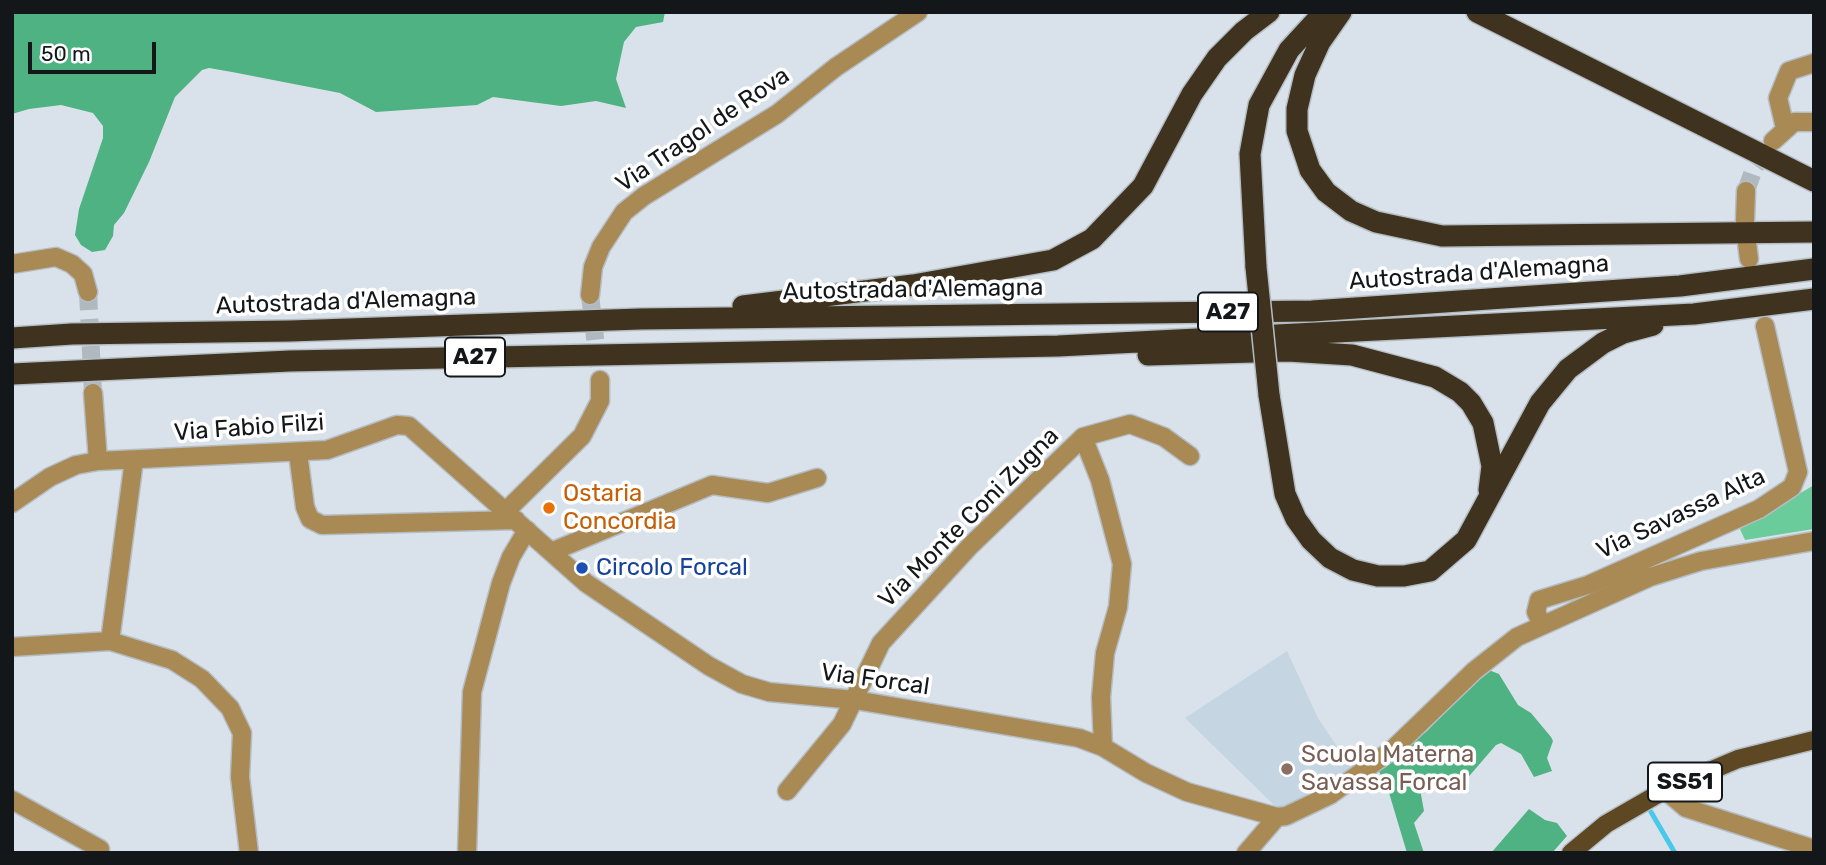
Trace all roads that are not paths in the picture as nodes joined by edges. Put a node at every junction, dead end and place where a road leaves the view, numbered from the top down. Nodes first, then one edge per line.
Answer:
1 (918, 12) edge
2 (1269, 12) edge
3 (1324, 12) edge
4 (1341, 12) edge
5 (1477, 12) edge
6 (1814, 63) edge
7 (1814, 121) edge
8 (1814, 181) edge
9 (1745, 191) tunnel mouth
10 (1745, 221) dead end
11 (1814, 232) edge
12 (12, 264) edge
13 (1814, 269) edge
14 (88, 292) tunnel mouth
15 (590, 295) tunnel mouth
16 (1814, 299) edge
17 (1694, 314) junction
18 (640, 319) junction
19 (1765, 326) dead end
20 (12, 338) edge
21 (1058, 346) junction
22 (12, 374) edge
23 (600, 380) tunnel mouth
24 (93, 393) tunnel mouth
25 (1083, 437) junction
26 (298, 453) junction
27 (1190, 456) dead end
28 (134, 460) junction
29 (98, 461) junction
30 (1806, 470) edge
31 (817, 478) dead end
32 (12, 503) edge
33 (1483, 512) junction
34 (517, 520) junction
35 (1814, 541) edge
36 (551, 552) junction
37 (1542, 624) junction
38 (110, 641) junction
39 (12, 647) edge
40 (855, 700) junction
41 (1814, 740) edge
42 (1103, 747) junction
43 (1665, 790) junction
44 (787, 791) dead end
45 (12, 800) edge
46 (1277, 817) junction
47 (100, 849) dead end
48 (1814, 849) edge
49 (249, 853) edge
50 (467, 853) edge
51 (1246, 853) edge
52 (1571, 853) edge

1 - 15 street, Via Tragol de Rova
2 - 18 highway, A27
3 - 33 highway, A27, bridge
4 - 11 highway
5 - 8 highway
6 - 7 street
9 - 10 street
12 - 14 street
13 - 18 highway, Autostrada d'Alemagna / A27
16 - 17 highway, Autostrada d'Alemagna / A27
17 - 21 highway, Autostrada d'Alemagna / A27
17 - 33 highway, A27
18 - 20 highway, Autostrada d'Alemagna / A27
19 - 30 street, Via Savassa Alta
21 - 22 highway, Autostrada d'Alemagna / A27
21 - 33 highway, A27
23 - 34 street
24 - 29 street
25 - 27 street, Via Monte Coni Zugna
25 - 40 street, Via Monte Coni Zugna
25 - 42 street
26 - 28 street, Via Fabio Filzi
26 - 34 street, Via Fabio Filzi
26 - 34 street
28 - 29 street, Via Fabio Filzi
28 - 38 street
29 - 32 street, Via Fabio Filzi
30 - 37 street, Via Savassa Alta
31 - 36 street
34 - 36 street, Via Forcal
34 - 50 street
35 - 37 street
36 - 40 street, Via Forcal
37 - 46 street
38 - 39 street
38 - 49 street
40 - 42 street, Via Forcal
40 - 44 street, Via Monte Coni Zugna
41 - 43 main road, SS51
42 - 46 street, Via Forcal
43 - 48 street
43 - 52 main road, SS51
45 - 47 street
46 - 51 street

